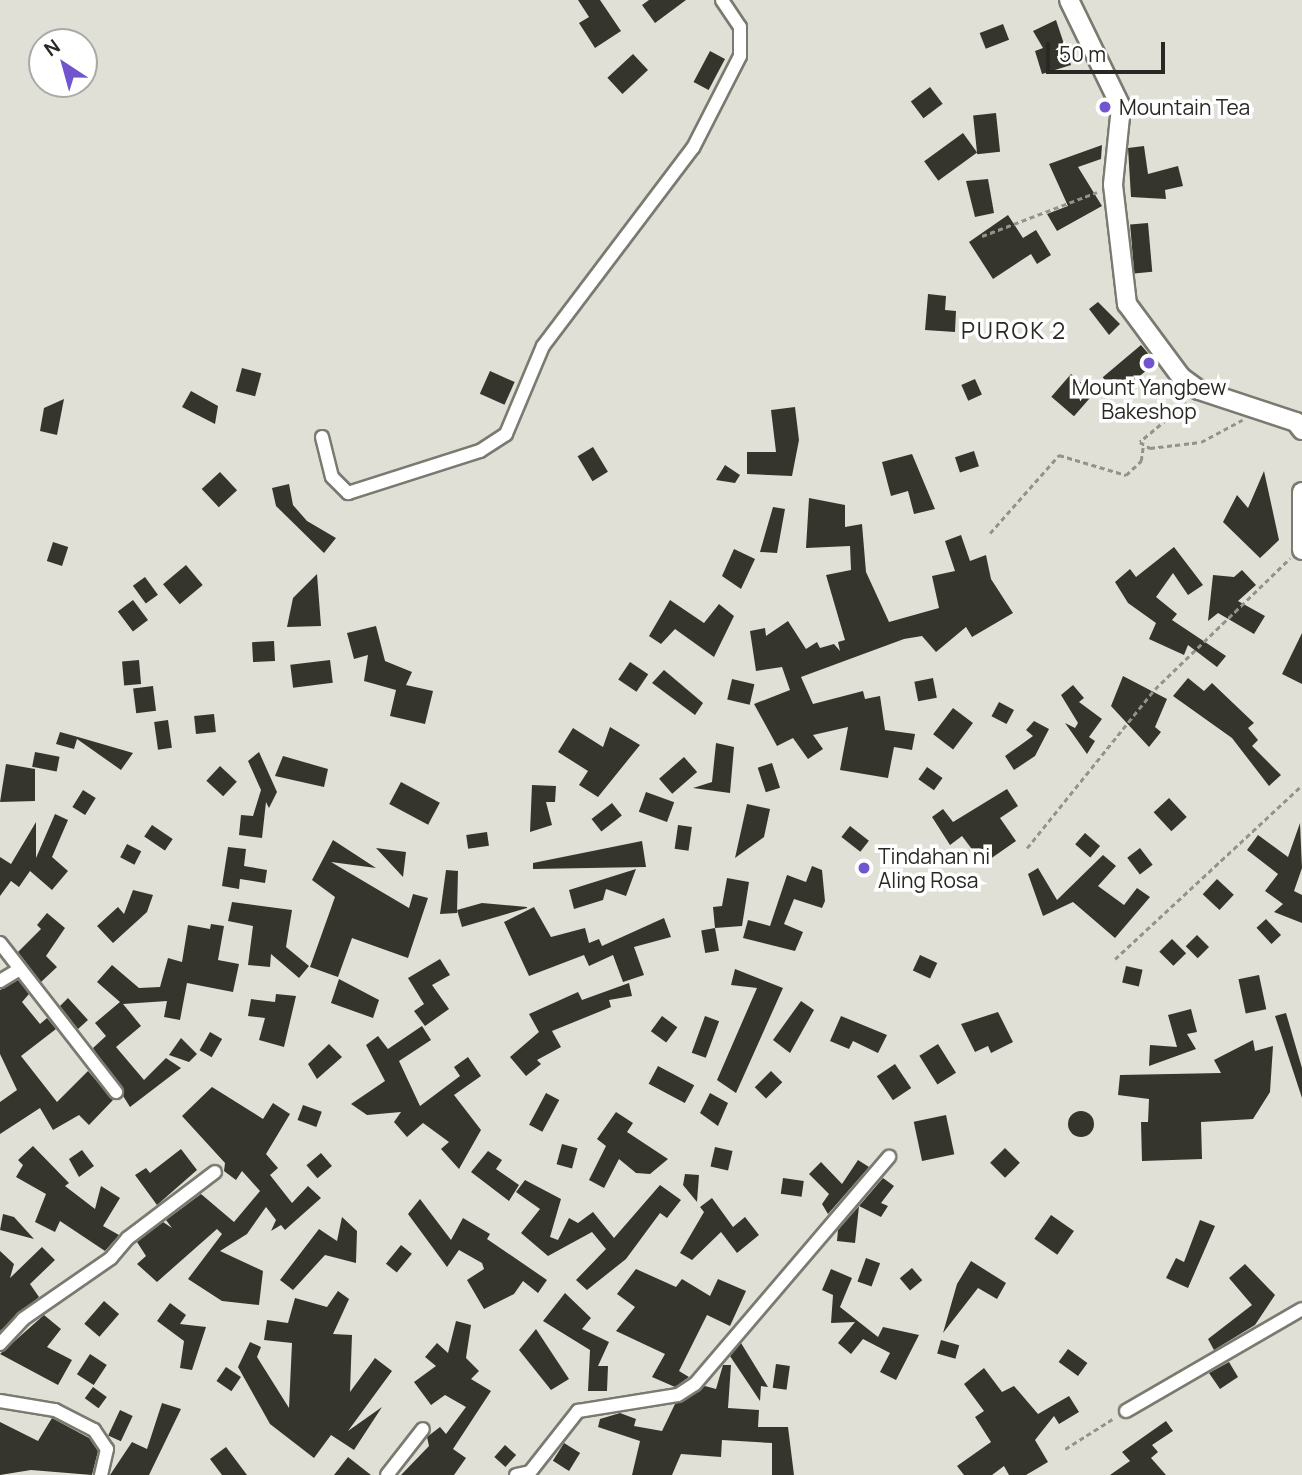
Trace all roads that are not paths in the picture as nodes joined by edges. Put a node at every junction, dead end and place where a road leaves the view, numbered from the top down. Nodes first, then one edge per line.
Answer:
1 (722, 0) edge
2 (1069, 0) edge
3 (1300, 422) edge
4 (322, 437) dead end
5 (1302, 492) edge
6 (1301, 549) edge
7 (0, 943) edge
8 (20, 969) junction
9 (0, 981) edge
10 (116, 1092) dead end
11 (889, 1157) dead end
12 (215, 1172) dead end
13 (1302, 1309) edge
14 (0, 1344) edge
15 (0, 1401) edge
16 (1126, 1411) road end
17 (423, 1429) dead end
18 (531, 1473) edge
19 (101, 1475) edge
20 (387, 1475) edge
21 (516, 1475) edge

1 - 4 street
2 - 3 main road
5 - 6 main road
7 - 8 street
8 - 9 street
8 - 10 street
11 - 18 street
12 - 14 street
13 - 16 street
15 - 19 street
17 - 20 street
18 - 21 street

